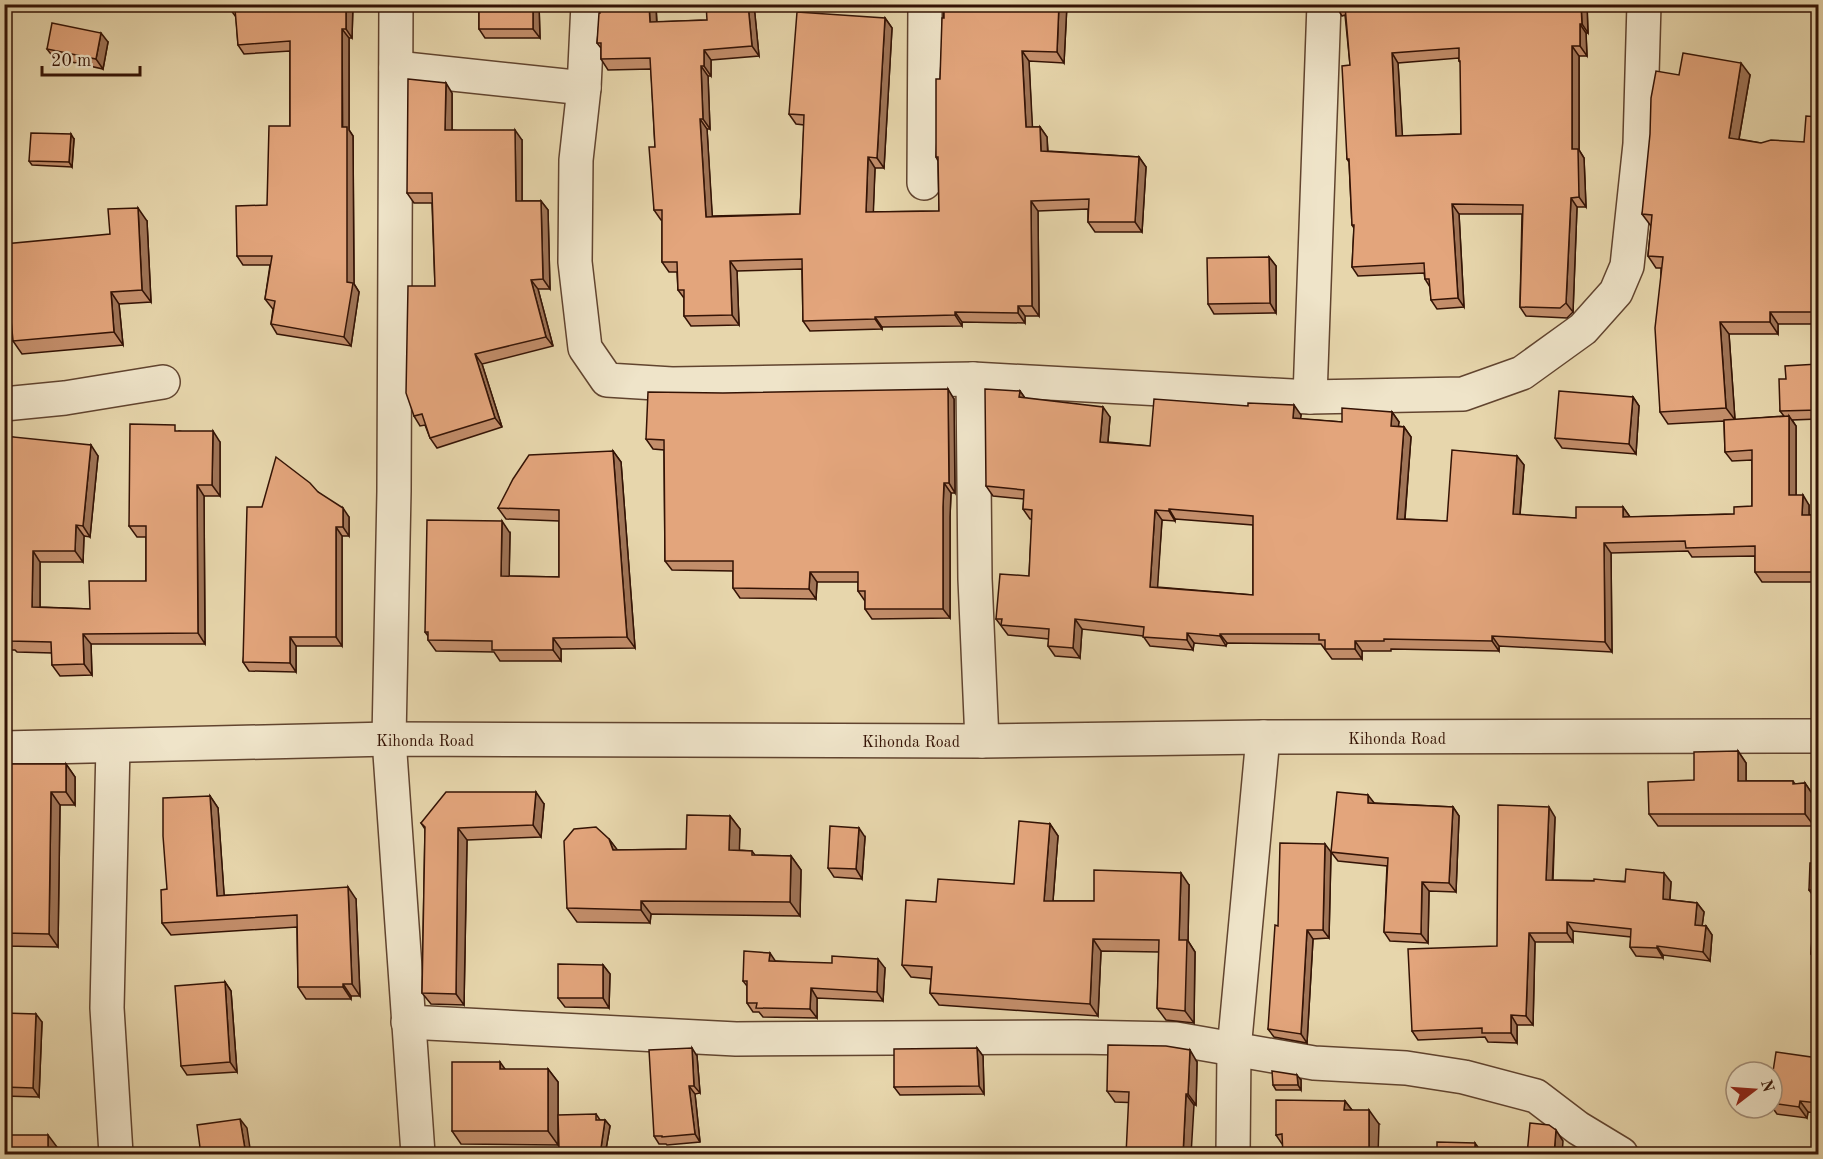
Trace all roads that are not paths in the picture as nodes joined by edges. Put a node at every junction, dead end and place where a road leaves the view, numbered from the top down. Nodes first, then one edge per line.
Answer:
1 (396, 4) edge
2 (588, 4) edge
3 (925, 4) edge
4 (1324, 4) edge
5 (1644, 4) edge
6 (396, 68) junction
7 (584, 88) junction
8 (924, 183) dead end
9 (973, 379) junction
10 (163, 382) dead end
11 (1310, 397) junction
12 (4, 404) edge
13 (1818, 736) edge
14 (1263, 737) junction
15 (389, 739) junction
16 (982, 741) junction
17 (113, 746) junction
18 (4, 748) edge
19 (408, 1022) junction
20 (1234, 1050) junction
21 (116, 1155) edge
22 (418, 1155) edge
23 (1233, 1155) edge
24 (1621, 1155) edge

1 - 6 street
2 - 7 street
3 - 8 street
4 - 11 street
5 - 11 street
6 - 7 street
6 - 15 street
7 - 9 street
9 - 11 street
9 - 16 street
10 - 12 street
13 - 14 street, Kihonda Road
14 - 16 street, Kihonda Road
14 - 20 street
15 - 16 street, Kihonda Road
15 - 17 street, Kihonda Road
15 - 19 street
17 - 18 street, Kihonda Road
17 - 21 street
19 - 20 street
19 - 22 street
20 - 23 street
20 - 24 street

